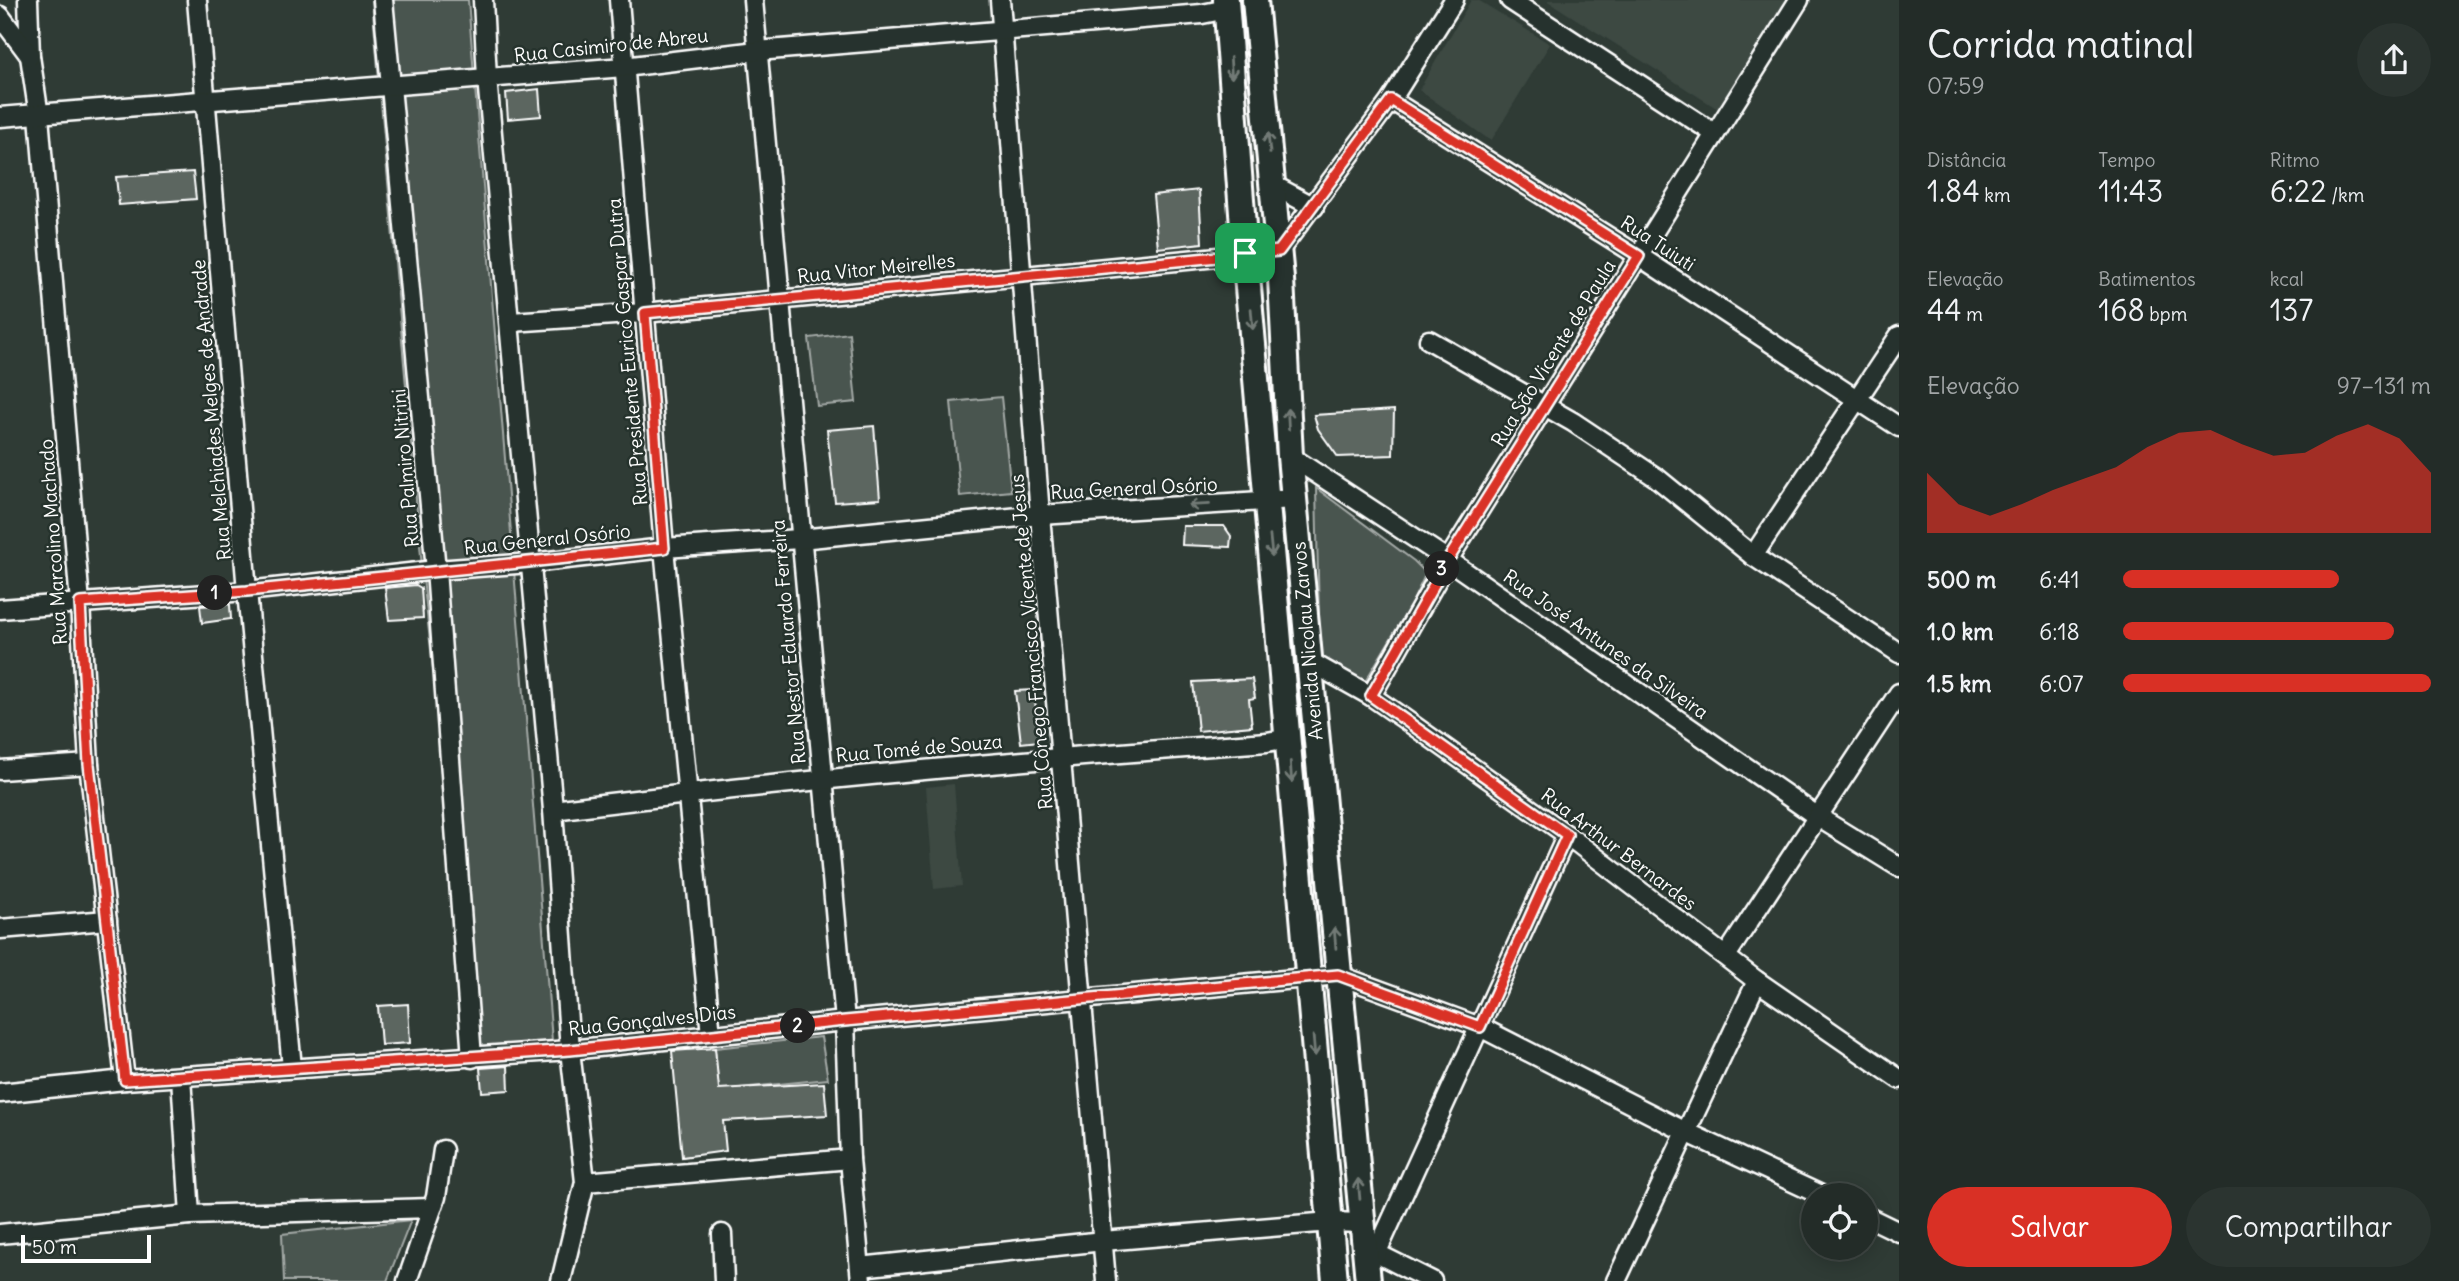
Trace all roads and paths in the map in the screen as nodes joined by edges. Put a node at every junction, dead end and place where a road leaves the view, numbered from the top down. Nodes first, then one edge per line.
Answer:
1 (28, 0) edge
2 (197, 0) edge
3 (383, 0) edge
4 (483, 0) edge
5 (619, 0) edge
6 (753, 0) edge
7 (1000, 0) edge
8 (1255, 0) edge
9 (1454, 0) edge
10 (1510, 0) edge
11 (1799, 0) edge
12 (1226, 5) edge
13 (0, 16) edge
14 (1003, 30) junction
15 (757, 51) junction
16 (30, 56) junction
17 (624, 66) junction
18 (487, 78) junction
19 (390, 86) junction
20 (1391, 100) junction
21 (206, 101) junction
22 (39, 116) junction
23 (0, 117) edge
24 (1714, 133) junction
25 (1273, 185) junction
26 (1314, 206) junction
27 (1279, 251) junction
28 (1245, 253) junction
29 (1639, 256) junction
30 (1021, 276) junction
31 (779, 299) junction
32 (645, 313) junction
33 (511, 322) junction
34 (1899, 336) edge
35 (1429, 340) dead end
36 (1858, 400) junction
37 (1544, 405) junction
38 (1899, 427) edge
39 (1290, 456) junction
40 (1294, 499) junction
41 (1267, 502) junction
42 (1040, 515) junction
43 (800, 539) junction
44 (664, 548) junction
45 (1753, 556) junction
46 (1448, 560) junction
47 (531, 563) junction
48 (436, 570) junction
49 (247, 591) junction
50 (80, 603) junction
51 (0, 609) edge
52 (1899, 653) edge
53 (1309, 661) junction
54 (1899, 693) edge
55 (1371, 696) junction
56 (1315, 733) junction
57 (1289, 738) junction
58 (1062, 757) junction
59 (89, 764) junction
60 (0, 770) edge
61 (821, 778) junction
62 (687, 793) junction
63 (554, 810) junction
64 (1818, 817) junction
65 (1567, 835) junction
66 (1899, 867) edge
67 (107, 920) junction
68 (0, 929) edge
69 (1726, 956) junction
70 (1338, 975) junction
71 (1307, 978) junction
72 (1757, 981) junction
73 (1082, 999) junction
74 (845, 1021) junction
75 (1480, 1027) junction
76 (711, 1035) junction
77 (570, 1050) junction
78 (472, 1058) junction
79 (292, 1068) junction
80 (181, 1077) junction
81 (1899, 1079) edge
82 (125, 1080) junction
83 (0, 1093) edge
84 (1686, 1132) junction
85 (443, 1150) dead end
86 (850, 1159) junction
87 (585, 1182) junction
88 (1801, 1186) edge
89 (432, 1208) junction
90 (190, 1215) junction
91 (1330, 1222) junction
92 (1878, 1222) edge
93 (1362, 1223) junction
94 (1899, 1232) edge
95 (0, 1234) edge
96 (722, 1234) dead end
97 (1103, 1241) junction
98 (1371, 1251) junction
99 (861, 1274) edge
100 (407, 1281) edge
101 (561, 1281) edge
102 (724, 1281) edge
103 (1106, 1281) edge
104 (1335, 1281) edge
105 (1368, 1281) edge
106 (1432, 1281) edge
107 (1616, 1281) edge

1 - 16 street, Rua Marcolino Machado
2 - 21 street, Rua Melchiades Melges de Andrade
3 - 19 street, Rua Palmiro Nitrini
4 - 18 street
5 - 17 street, Rua Presidente Eurico Gaspar Dutra
6 - 15 street, Rua Nestor Eduardo Ferreira
7 - 14 street, Rua Cônego Francisco Vicente de Jesus
25 -> 8 main road, Avenida Nicolau Zarvos
9 - 20 street
10 - 24 street
11 - 24 street, Rua São Vicente de Paula
12 - 14 street, Rua Casimiro de Abreu
12 -> 28 main road, Avenida Nicolau Zarvos
13 - 16 street
14 - 15 street, Rua Casimiro de Abreu
14 - 30 street, Rua Cônego Francisco Vicente de Jesus
15 - 17 street, Rua Casimiro de Abreu
15 - 31 street, Rua Nestor Eduardo Ferreira
16 - 22 street, Rua Marcolino Machado
17 - 18 street, Rua Casimiro de Abreu
17 - 32 street, Rua Presidente Eurico Gaspar Dutra
18 - 19 street, Rua Casimiro de Abreu
18 - 33 street
19 - 21 street, Rua Casimiro de Abreu
19 - 48 street, Rua Palmiro Nitrini
20 - 26 street
20 - 29 street, Rua Tuiuti
21 - 22 street, Rua Casimiro de Abreu
21 - 49 street, Rua Melchiades Melges de Andrade
22 - 23 street, Rua Casimiro de Abreu
22 - 50 street, Rua Marcolino Machado
24 - 29 street, Rua São Vicente de Paula
25 - 26 street
25 - 27 main road, Avenida Nicolau Zarvos
26 - 27 street
27 - 28 street, Rua Vitor Meirelles
39 -> 27 main road, Avenida Nicolau Zarvos
28 - 30 street, Rua Vitor Meirelles
28 -> 41 main road, Avenida Nicolau Zarvos
29 - 36 street, Rua Tuiuti
29 - 37 street, Rua São Vicente de Paula
30 - 31 street, Rua Vitor Meirelles
30 - 42 street, Rua Cônego Francisco Vicente de Jesus
31 - 32 street, Rua Vitor Meirelles
31 - 43 street, Rua Nestor Eduardo Ferreira
32 - 33 street, Rua Vitor Meirelles
32 - 44 street, Rua Presidente Eurico Gaspar Dutra
33 - 47 street
34 - 36 street
35 - 37 street
36 - 38 street, Rua Tuiuti
36 - 45 street
37 - 45 street
37 - 46 street, Rua São Vicente de Paula
39 - 40 main road, Avenida Nicolau Zarvos
39 - 46 street, Rua José Antunes da Silveira
40 - 41 street, Rua General Osório
40 - 53 main road, Avenida Nicolau Zarvos
41 -> 42 street, Rua General Osório
41 -> 57 main road, Avenida Nicolau Zarvos
42 - 43 street, Rua General Osório
42 - 58 street, Rua Cônego Francisco Vicente de Jesus
43 - 44 street, Rua General Osório
43 - 61 street, Rua Nestor Eduardo Ferreira
44 - 47 street, Rua General Osório
44 - 62 street, Rua Presidente Eurico Gaspar Dutra
45 - 52 street
46 - 55 street, Rua São Vicente de Paula
46 - 64 street, Rua José Antunes da Silveira
47 - 48 street, Rua General Osório
47 - 63 street
48 - 49 street, Rua General Osório
48 - 78 street, Rua Palmiro Nitrini
49 - 50 street, Rua General Osório
49 - 79 street, Rua Melchiades Melges de Andrade
50 - 51 street, Rua General Osório
50 - 59 street, Rua Marcolino Machado
53 - 55 street, Rua Arthur Bernardes
53 - 56 main road, Avenida Nicolau Zarvos
54 - 64 street
55 - 65 street, Rua Arthur Bernardes
56 - 57 main road
70 -> 56 main road, Avenida Nicolau Zarvos
57 - 58 street, Rua Tomé de Souza
57 -> 71 main road, Avenida Nicolau Zarvos
58 - 61 street, Rua Tomé de Souza
58 - 73 street, Rua Cônego Francisco Vicente de Jesus
59 - 60 street
59 - 67 street, Rua Marcolino Machado
61 - 62 street, Rua Tomé de Souza
61 - 74 street, Rua Nestor Eduardo Ferreira
62 - 63 street, Rua Tomé de Souza
62 - 76 street, Rua Presidente Eurico Gaspar Dutra
63 - 77 street
64 - 66 street, Rua José Antunes da Silveira
64 - 69 street
65 - 69 street, Rua Arthur Bernardes
65 - 75 street
67 - 68 street
67 - 82 street, Rua Marcolino Machado
69 - 72 street, Rua Arthur Bernardes
70 - 71 street, Rua Gonçalves Dias
70 - 75 street
93 -> 70 main road, Avenida Nicolau Zarvos
71 - 73 street, Rua Gonçalves Dias
71 -> 91 main road, Avenida Nicolau Zarvos
72 - 81 street, Rua Arthur Bernardes
72 - 84 street
73 - 74 street, Rua Gonçalves Dias
73 - 97 street, Rua Cônego Francisco Vicente de Jesus
74 - 76 street, Rua Gonçalves Dias
74 - 86 street, Rua Nestor Eduardo Ferreira
75 - 84 street
75 - 98 street
76 - 77 street, Rua Gonçalves Dias
77 - 78 street, Rua Gonçalves Dias
77 - 87 street
78 - 79 street, Rua Gonçalves Dias
79 - 80 street, Rua Gonçalves Dias
80 - 82 street, Rua Gonçalves Dias
80 - 90 street
82 - 83 street, Rua Gonçalves Dias
84 - 88 street
84 - 107 street
85 - 89 street
86 - 87 street
86 - 99 street, Rua Nestor Eduardo Ferreira
87 - 101 street
89 - 90 street
89 - 100 street
90 - 95 street
91 - 93 street
91 - 97 street
91 - 104 main road, Avenida Nicolau Zarvos
92 - 94 street
93 - 98 main road, Avenida Nicolau Zarvos
96 - 102 street
97 - 99 street
97 - 103 street, Rua Cônego Francisco Vicente de Jesus
98 - 105 main road, Avenida Nicolau Zarvos
98 - 106 street

